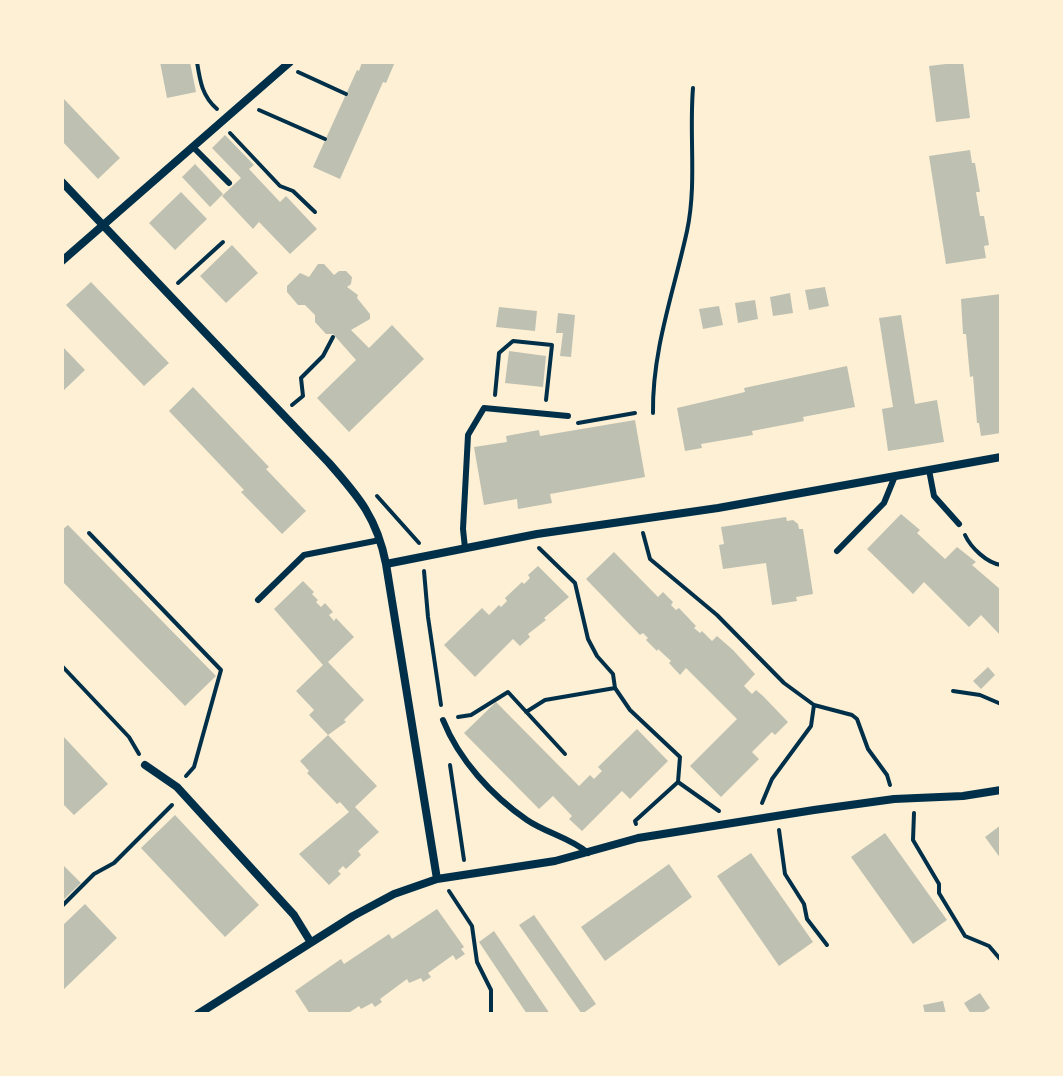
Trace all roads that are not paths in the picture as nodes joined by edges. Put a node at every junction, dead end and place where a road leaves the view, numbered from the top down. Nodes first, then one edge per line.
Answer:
1 (287, 64) edge
2 (193, 147) junction
3 (62, 182) edge
4 (229, 183) dead end
5 (104, 224) junction
6 (62, 261) edge
7 (568, 416) road end
8 (1001, 457) edge
9 (929, 470) junction
10 (895, 476) junction
11 (959, 524) road end
12 (380, 540) junction
13 (465, 548) junction
14 (837, 551) dead end
15 (386, 564) junction
16 (258, 600) dead end
17 (443, 720) road end
18 (145, 765) road end
19 (1001, 790) edge
20 (588, 853) junction
21 (437, 879) junction
22 (310, 941) junction
23 (198, 1014) edge

1 - 2 street
2 - 4 lane
2 - 5 street
3 - 5 street
5 - 6 street
5 - 12 street
7 - 13 lane
8 - 9 street
9 - 10 street
9 - 11 lane
10 - 13 street
10 - 14 lane
12 - 15 street
12 - 16 lane
13 - 15 street
15 - 21 street
17 - 20 lane
18 - 22 street
19 - 20 street
20 - 21 street
21 - 22 street
22 - 23 street

